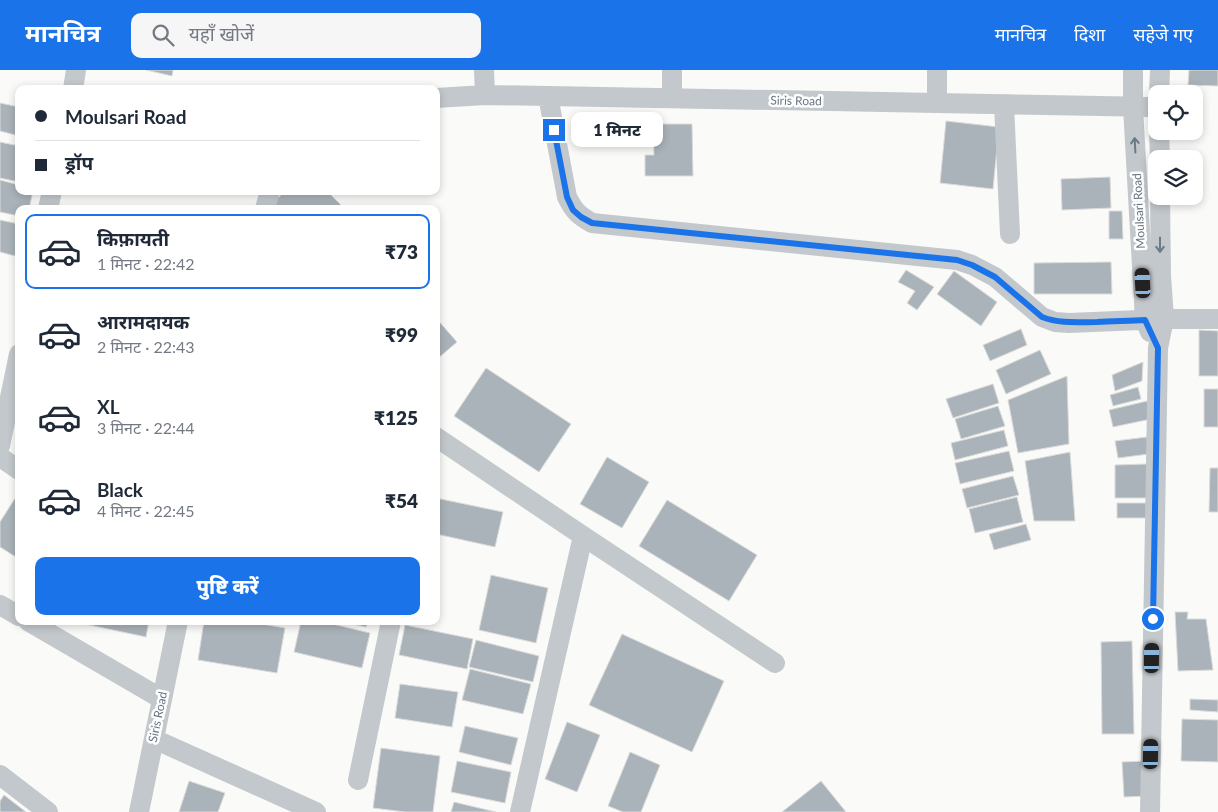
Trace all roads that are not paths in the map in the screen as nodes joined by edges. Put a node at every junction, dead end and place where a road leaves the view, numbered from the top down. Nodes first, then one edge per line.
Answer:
1 (76, 70) edge
2 (484, 70) edge
3 (672, 70) edge
4 (936, 70) edge
5 (1133, 70) edge
6 (1160, 70) edge
7 (74, 85) edge
8 (1159, 85) edge
9 (485, 95) junction
10 (548, 96) junction
11 (440, 98) edge
12 (672, 98) junction
13 (937, 104) junction
14 (1004, 105) junction
15 (1133, 107) junction
16 (1148, 107) edge
17 (1160, 205) edge
18 (1010, 234) dead end
19 (1154, 319) junction
20 (1218, 319) edge
21 (15, 373) edge
22 (440, 440) edge
23 (0, 446) edge
24 (0, 457) edge
25 (15, 467) edge
26 (583, 536) junction
27 (0, 605) edge
28 (15, 614) edge
29 (35, 625) edge
30 (177, 625) edge
31 (390, 625) edge
32 (775, 663) dead end
33 (162, 699) junction
34 (154, 739) junction
35 (0, 775) edge
36 (358, 780) dead end
37 (48, 812) edge
38 (139, 812) edge
39 (316, 812) edge
40 (520, 812) edge
41 (1150, 812) edge

1 - 7 street
2 - 9 street
3 - 12 street
4 - 13 street
5 - 15 street, Moulsari Road
6 - 8 street
9 - 10 street, Siris Road
9 - 11 street, Siris Road
10 - 12 street, Siris Road
10 - 19 street
12 - 13 street, Siris Road
13 - 14 street, Siris Road
14 - 15 street, Siris Road
14 - 18 street
15 - 16 street, Siris Road
19 -> 15 street, Moulsari Road
17 -> 19 street, Moulsari Road
19 - 20 street
19 - 41 street, Moulsari Road
21 - 23 street
22 - 26 street
24 - 25 street
26 - 32 street
26 - 40 street
27 - 28 street
29 - 33 street
30 - 33 street, Siris Road
31 - 36 street
33 - 34 street, Siris Road
34 - 38 street, Siris Road
34 - 39 street
35 - 37 street

